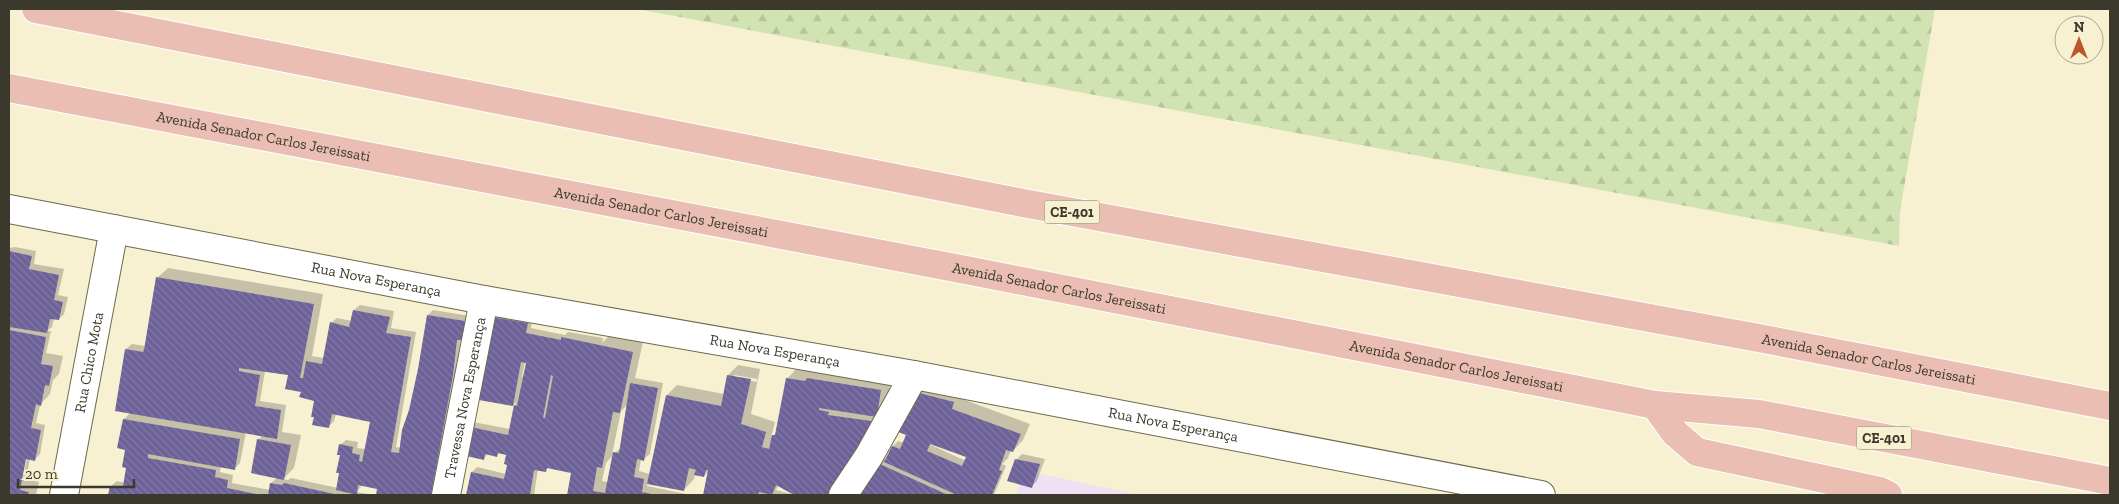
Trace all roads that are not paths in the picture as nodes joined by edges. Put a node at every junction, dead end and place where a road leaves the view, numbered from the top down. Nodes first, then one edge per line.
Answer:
1 (36, 9) edge
2 (9, 88) edge
3 (9, 209) edge
4 (114, 230) junction
5 (484, 300) junction
6 (914, 375) junction
7 (1656, 405) junction
8 (2110, 406) edge
9 (2110, 482) edge
10 (64, 495) edge
11 (446, 495) edge
12 (844, 495) edge
13 (1541, 495) edge
14 (1888, 495) edge

1 - 8 main road, Avenida Senador Carlos Jereissati / CE-401
2 - 7 main road, Avenida Senador Carlos Jereissati / CE-401
3 - 4 street, Rua Nova Esperança
4 - 5 street, Rua Nova Esperança
4 - 10 street, Rua Chico Mota
5 - 6 street, Rua Nova Esperança
5 - 11 street, Travessa Nova Esperança
6 - 12 street
6 - 13 street, Rua Nova Esperança
7 - 9 main road, Avenida Senador Carlos Jereissati / CE-401
7 - 14 main road

